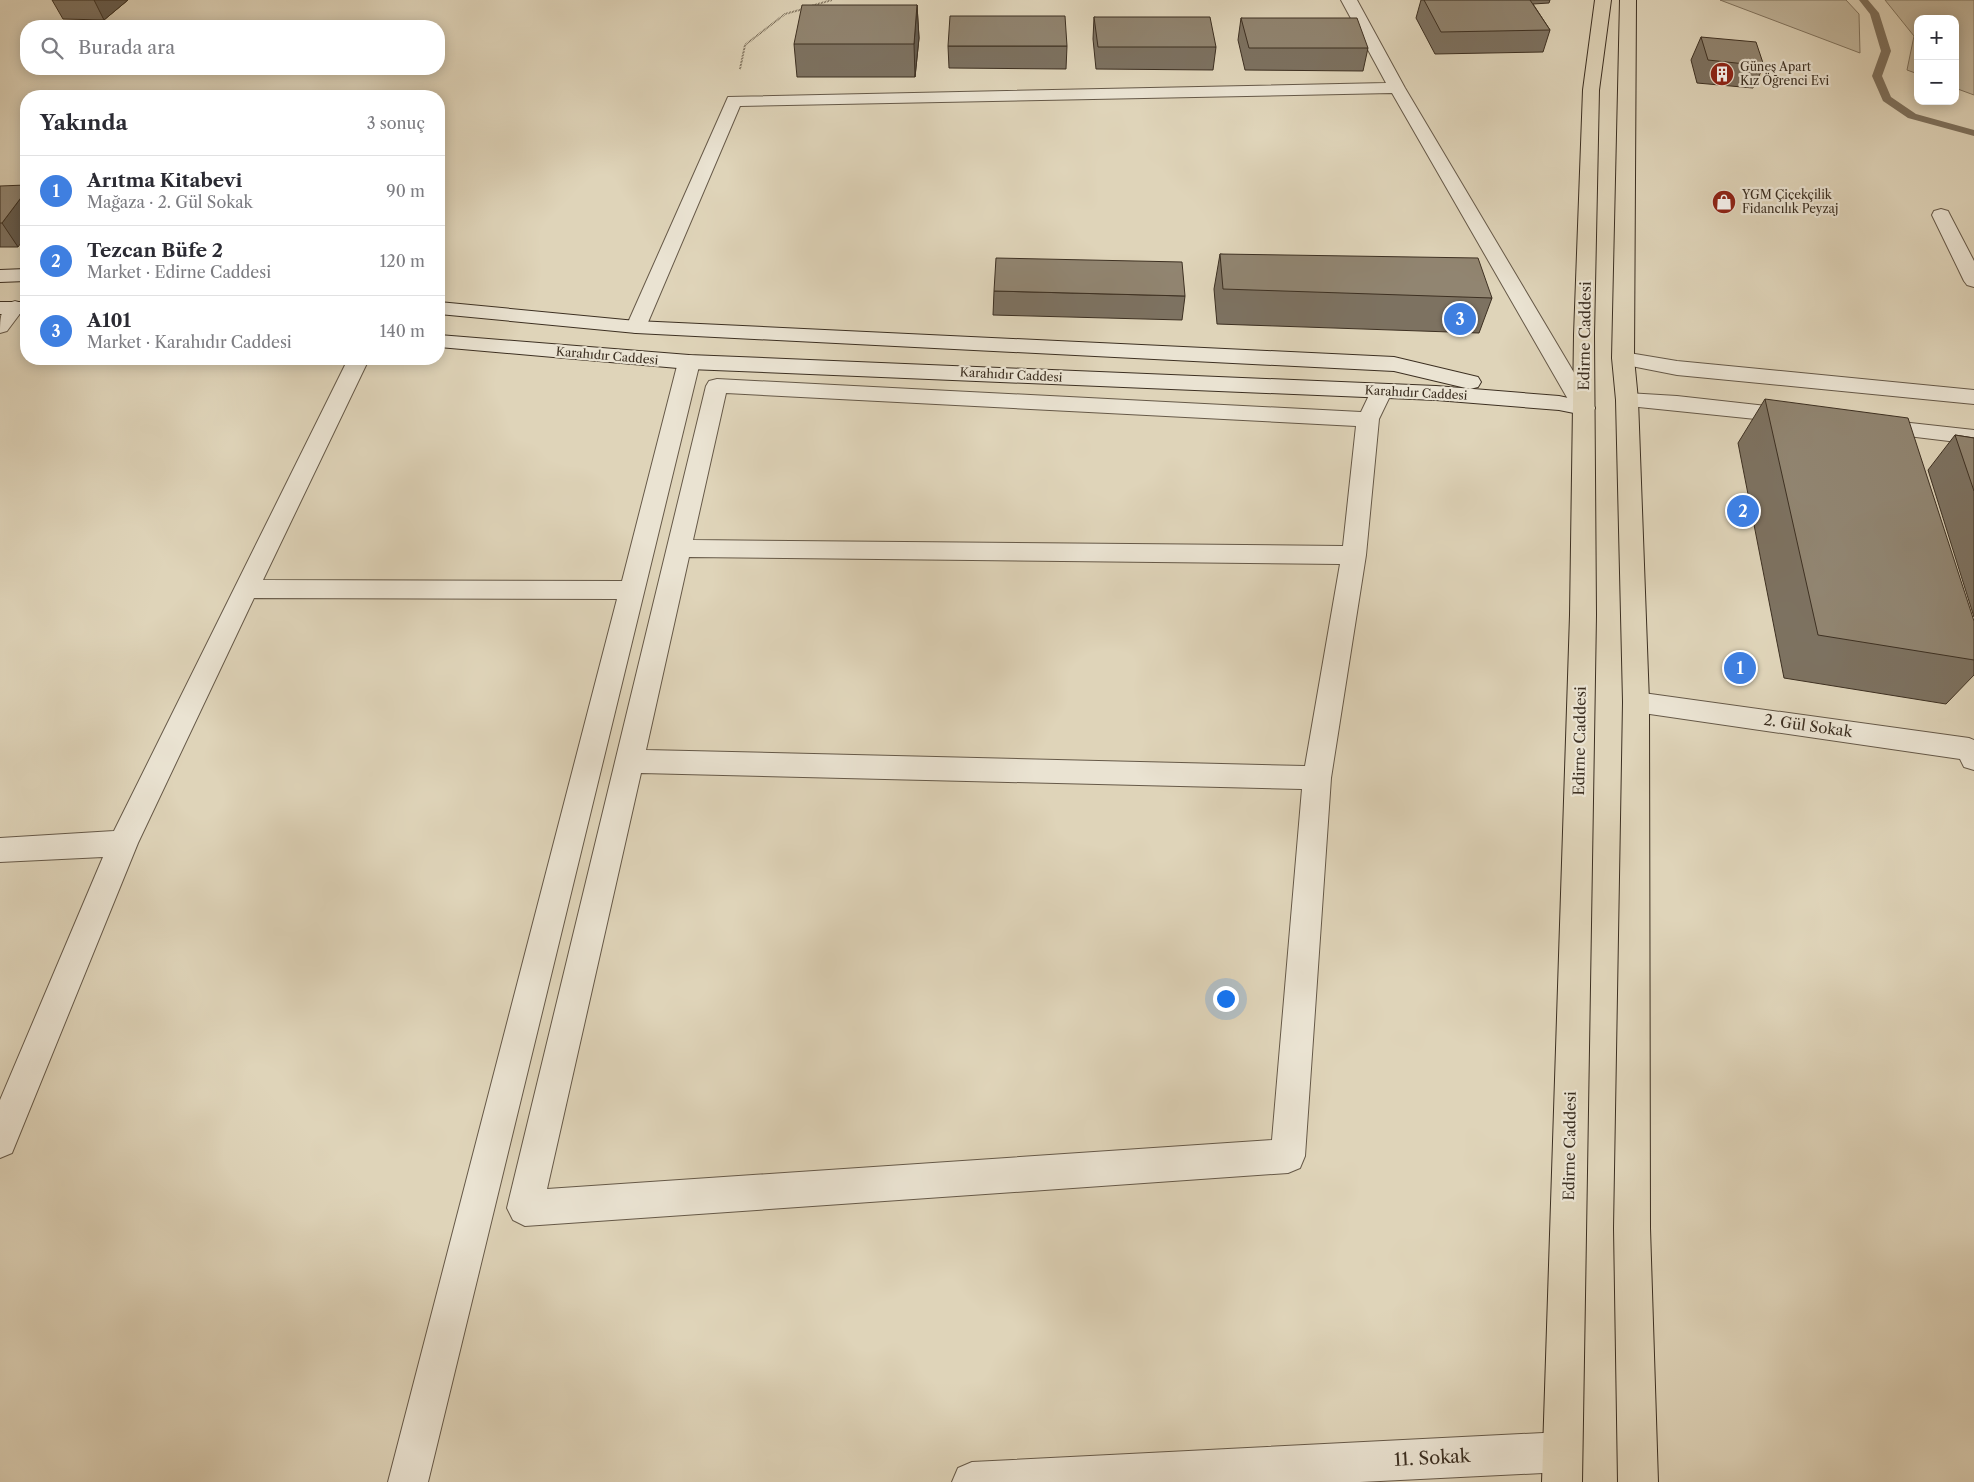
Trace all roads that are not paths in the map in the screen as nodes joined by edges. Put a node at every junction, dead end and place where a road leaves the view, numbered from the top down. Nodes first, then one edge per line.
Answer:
1 (1349, 0) edge
2 (1602, 0) edge
3 (1628, 0) edge
4 (1397, 88) junction
5 (1941, 214) dead end
6 (20, 275) edge
7 (0, 276) edge
8 (1974, 281) edge
9 (14, 308) edge
10 (445, 309) edge
11 (0, 327) edge
12 (636, 327) junction
13 (445, 342) edge
14 (1623, 358) junction
15 (689, 362) junction
16 (355, 365) edge
17 (1381, 392) junction
18 (1974, 397) edge
19 (1627, 400) junction
20 (1571, 406) junction
21 (1368, 418) junction
22 (1815, 419) edge
23 (1855, 423) edge
24 (1974, 437) edge
25 (680, 548) junction
26 (1354, 556) junction
27 (246, 590) junction
28 (632, 590) junction
29 (1636, 702) junction
30 (1972, 752) edge
31 (630, 762) junction
32 (1317, 778) junction
33 (123, 843) junction
34 (0, 850) edge
35 (0, 1141) edge
36 (1562, 1467) edge
37 (408, 1482) edge
38 (972, 1482) edge
39 (1638, 1482) edge

1 - 4 street
2 - 20 highway, Edirne Caddesi
3 - 14 highway
4 - 12 street
4 - 20 street
5 - 8 street
6 - 7 street
9 - 11 street
10 - 12 street
12 - 20 street
13 - 15 street, Karahıdır Caddesi
14 - 18 street
14 - 19 highway
15 - 17 street, Karahıdır Caddesi
15 - 28 street
16 - 27 street
17 - 20 street, Karahıdır Caddesi
17 - 21 street
19 - 22 street
19 - 29 highway
20 - 36 highway, Edirne Caddesi
21 - 25 street
21 - 26 street
23 - 24 street
25 - 26 street
25 - 31 street
26 - 32 street
27 - 28 street
27 - 33 street
28 - 37 street
29 - 30 street, 2. Gül Sokak
29 - 39 highway
31 - 32 street
31 - 32 street
33 - 34 street
33 - 35 street
36 - 38 street, 11. Sokak

